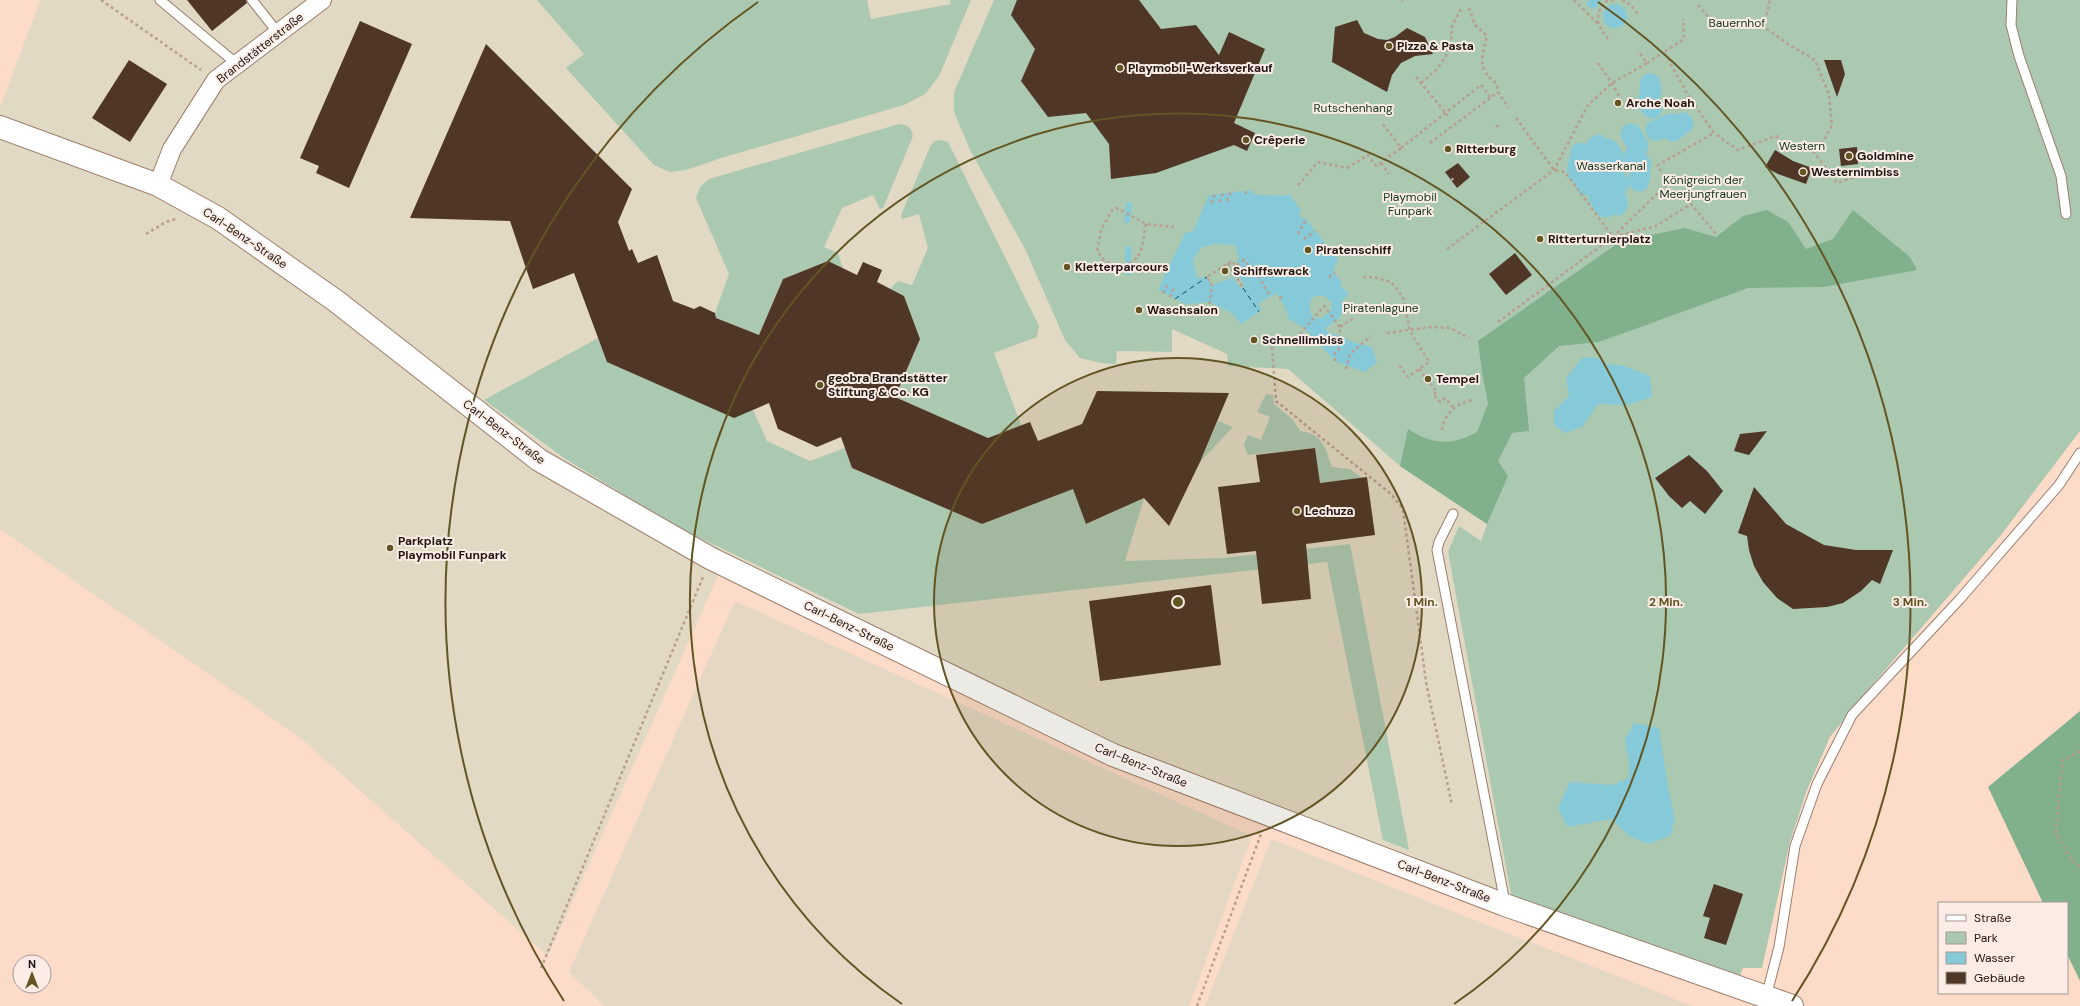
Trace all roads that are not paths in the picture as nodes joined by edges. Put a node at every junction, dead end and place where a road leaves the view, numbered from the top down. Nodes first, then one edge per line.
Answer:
1 (160, 0) edge
2 (252, 0) edge
3 (322, 0) edge
4 (2012, 0) edge
5 (278, 33) junction
6 (238, 64) junction
7 (0, 127) edge
8 (158, 185) junction
9 (2066, 214) dead end
10 (2080, 453) edge
11 (1453, 514) dead end
12 (1505, 905) junction
13 (1766, 997) junction
14 (1792, 1006) edge

1 - 6 lane
2 - 5 lane
3 - 5 street, Brandstätterstraße
4 - 9 lane
5 - 6 street, Brandstätterstraße
6 - 8 street, Brandstätterstraße
7 - 8 street, Carl-Benz-Straße
8 - 12 street, Carl-Benz-Straße
10 - 13 lane
11 - 12 lane
12 - 13 street, Carl-Benz-Straße
13 - 14 street, Carl-Benz-Straße

